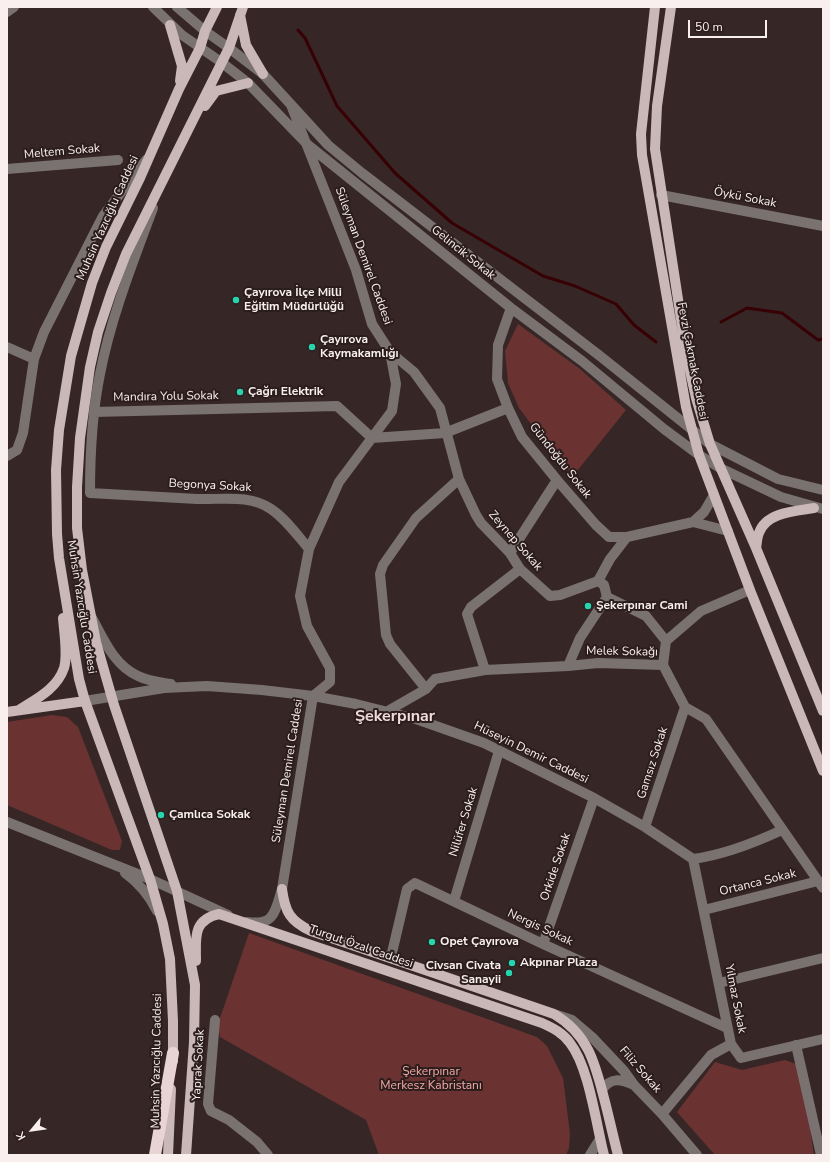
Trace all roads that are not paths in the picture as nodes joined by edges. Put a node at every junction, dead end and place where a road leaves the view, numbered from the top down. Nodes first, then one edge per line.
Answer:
1 (14, 7) edge
2 (153, 7) edge
3 (177, 7) edge
4 (218, 7) edge
5 (655, 7) edge
6 (671, 7) edge
7 (241, 10) edge
8 (7, 12) edge
9 (170, 25) junction
10 (205, 31) junction
11 (200, 48) junction
12 (229, 48) junction
13 (221, 62) junction
14 (263, 74) junction
15 (248, 83) junction
16 (180, 89) junction
17 (291, 105) junction
18 (194, 120) junction
19 (308, 145) junction
20 (151, 154) junction
21 (118, 160) dead end
22 (7, 169) edge
23 (162, 182) junction
24 (661, 195) junction
25 (823, 226) edge
26 (511, 308) junction
27 (7, 347) edge
28 (390, 352) junction
29 (34, 359) junction
30 (508, 408) junction
31 (94, 412) junction
32 (692, 429) junction
33 (445, 433) junction
34 (372, 438) junction
35 (710, 444) junction
36 (699, 455) junction
37 (7, 456) edge
38 (720, 468) junction
39 (459, 479) junction
40 (556, 480) junction
41 (823, 490) edge
42 (90, 493) joint
43 (714, 495) junction
44 (818, 508) edge
45 (693, 522) junction
46 (728, 532) junction
47 (627, 537) junction
48 (756, 548) junction
49 (309, 549) junction
50 (510, 553) junction
51 (59, 558) junction
52 (520, 569) junction
53 (598, 581) junction
54 (750, 590) junction
55 (607, 597) junction
56 (89, 613) junction
57 (666, 641) junction
58 (663, 665) junction
59 (568, 666) junction
60 (485, 670) junction
61 (181, 686) junction
62 (426, 688) junction
63 (283, 692) junction
64 (111, 696) junction
65 (313, 696) junction
66 (85, 701) junction
67 (685, 707) junction
68 (19, 710) junction
69 (823, 711) edge
70 (7, 712) edge
71 (386, 712) junction
72 (308, 724) junction
73 (500, 751) junction
74 (823, 771) edge
75 (594, 798) junction
76 (7, 822) edge
77 (645, 827) junction
78 (782, 830) junction
79 (693, 859) junction
80 (112, 864) junction
81 (150, 879) junction
82 (821, 884) edge
83 (282, 889) junction
84 (177, 891) junction
85 (454, 901) junction
86 (704, 910) junction
87 (240, 920) junction
88 (163, 924) junction
89 (543, 944) junction
90 (391, 957) junction
91 (823, 958) edge
92 (719, 984) junction
93 (196, 985) junction
94 (554, 1014) junction
95 (215, 1020) dead end
96 (728, 1028) junction
97 (823, 1039) edge
98 (731, 1044) junction
99 (796, 1045) junction
100 (173, 1053) junction
101 (634, 1085) junction
102 (602, 1090) junction
103 (662, 1114) junction
104 (600, 1139) junction
105 (156, 1155) edge
106 (168, 1155) edge
107 (186, 1155) edge
108 (268, 1155) edge
109 (590, 1155) edge
110 (604, 1155) edge
111 (618, 1155) edge
112 (697, 1155) edge
113 (821, 1155) edge

1 - 8 street
2 - 9 street, Gelincik Sokak
3 - 10 street, Gelincik Sokak
4 - 10 main road, Muhsin Yazıcığlu Caddesi
5 - 32 main road, Fevzi Çakmak Caddesi
6 - 24 main road, Fevzi Çakmak Caddesi
7 - 12 main road, Muhsin Yazıcığlu Caddesi
7 - 14 main road
9 - 11 street, Gelincik Sokak
9 - 16 main road
10 - 11 main road, Muhsin Yazıcığlu Caddesi
10 - 12 street, Gelincik Sokak
11 - 13 street, Gelincik Sokak
11 - 16 main road, Muhsin Yazıcığlu Caddesi
12 - 13 main road, Muhsin Yazıcığlu Caddesi
12 - 14 street, Gelincik Sokak
13 - 15 street, Gelincik Sokak
13 - 18 main road, Muhsin Yazıcığlu Caddesi
14 - 17 street, Gelincik Sokak
15 - 18 main road
15 - 19 street, Gelincik Sokak
16 - 20 main road, Muhsin Yazıcığlu Caddesi
17 - 19 street, Süleyman Demirel Caddesi
17 - 32 street, Gelincik Sokak
18 - 23 main road, Muhsin Yazıcığlu Caddesi
19 - 26 street, Gelincik Sokak
19 - 28 street, Süleyman Demirel Caddesi
20 - 29 street
20 - 51 main road, Muhsin Yazıcığlu Caddesi
21 - 22 street, Meltem Sokak
23 - 31 street, Muhsin Yazıcığlu Caddesi
23 - 56 main road, Muhsin Yazıcığlu Caddesi
24 - 25 street, Öykü Sokak
24 - 35 main road, Fevzi Çakmak Caddesi
26 - 30 street, Gündoğdu Sokak
26 - 36 street, Gelincik Sokak
27 - 29 street
28 - 33 street, Zeynep Sokak
28 - 34 street, Süleyman Demirel Caddesi
29 - 37 street
30 - 33 street
30 - 40 street, Gündoğdu Sokak
31 - 34 street, Mandıra Yolu Sokak
31 - 42 street, Muhsin Yazıcığlu Caddesi
32 - 35 street, Gelincik Sokak
32 - 36 main road, Fevzi Çakmak Caddesi
33 - 34 street
33 - 39 street, Zeynep Sokak
34 - 49 street, Süleyman Demirel Caddesi
35 - 38 main road, Fevzi Çakmak Caddesi
35 - 41 street, Gelincik Sokak
36 - 38 street, Gelincik Sokak
36 - 43 main road, Fevzi Çakmak Caddesi
38 - 44 street, Gelincik Sokak
38 - 48 main road, Fevzi Çakmak Caddesi
39 - 50 street, Zeynep Sokak
39 - 62 street
40 - 47 street, Gündoğdu Sokak
40 - 50 street
42 - 49 street, Begonya Sokak
43 - 45 street
43 - 46 main road, Fevzi Çakmak Caddesi
44 - 48 main road
45 - 46 street
45 - 47 street, Gündoğdu Sokak
46 - 54 main road, Fevzi Çakmak Caddesi
47 - 53 street
48 - 69 main road, Fevzi Çakmak Caddesi
49 - 65 street, Süleyman Demirel Caddesi
50 - 52 street, Zeynep Sokak
51 - 66 main road, Muhsin Yazıcığlu Caddesi
51 - 68 main road
52 - 53 street, Zeynep Sokak
52 - 60 street
53 - 55 street
54 - 57 street
54 - 74 main road, Fevzi Çakmak Caddesi
55 - 57 street
55 - 59 street
56 - 61 street
56 - 64 main road, Muhsin Yazıcığlu Caddesi
57 - 58 street
58 - 59 street, Melek Sokağı
58 - 67 street, Melek Sokağı
59 - 60 street, Melek Sokağı
60 - 62 street, Melek Sokağı
61 - 63 street, Hüseyin Demir Caddesi
61 - 64 street, Hüseyin Demir Caddesi
62 - 71 street, Melek Sokağı
63 - 65 street, Hüseyin Demir Caddesi
63 - 72 street
64 - 66 street, Hüseyin Demir Caddesi
64 - 84 main road, Muhsin Yazıcığlu Caddesi
65 - 71 street, Hüseyin Demir Caddesi
65 - 72 street, Süleyman Demirel Caddesi
66 - 68 main road
66 - 81 main road, Muhsin Yazıcığlu Caddesi
67 - 77 street, Gamsız Sokak
67 - 78 street
68 - 70 main road
71 - 73 street, Hüseyin Demir Caddesi
72 - 83 street, Süleyman Demirel Caddesi
73 - 75 street, Hüseyin Demir Caddesi
73 - 85 street, Nilüfer Sokak
75 - 77 street, Hüseyin Demir Caddesi
75 - 89 street, Orkide Sokak
76 - 80 street
77 - 79 street, Hüseyin Demir Caddesi
78 - 79 street
78 - 82 street
79 - 86 street, Yılmaz Sokak
80 - 81 street
80 - 88 street
81 - 84 street
81 - 88 main road, Muhsin Yazıcığlu Caddesi
82 - 86 street, Ortanca Sokak
83 - 87 street, Süleyman Demirel Caddesi
83 - 90 main road, Turgut Özal Caddesi
84 - 87 street
84 - 93 main road, Muhsin Yazıcığlu Caddesi
85 - 89 street, Nergis Sokak
85 - 90 street, Nergis Sokak
86 - 92 street, Yılmaz Sokak
87 - 93 main road, Turgut Özal Caddesi
87 - 104 main road, Turgut Özal Caddesi
88 - 100 main road, Muhsin Yazıcığlu Caddesi
89 - 96 street, Nergis Sokak
90 - 94 main road, Turgut Özal Caddesi
91 - 92 street
92 - 96 street, Yılmaz Sokak
93 - 107 main road, Muhsin Yazıcığlu Caddesi
94 - 101 street, Filiz Sokak
94 - 102 main road, Turgut Özal Caddesi
95 - 108 street, Yaprak Sokak
96 - 98 street, Yılmaz Sokak
97 - 99 street, Yılmaz Sokak
98 - 99 street, Yılmaz Sokak
98 - 103 street
99 - 113 street
100 - 105 highway
100 - 106 main road, Muhsin Yazıcığlu Caddesi
101 - 102 street
101 - 103 street, Filiz Sokak
102 - 111 main road, Turgut Özal Caddesi
103 - 112 street, Filiz Sokak
104 - 109 street
104 - 110 main road, Turgut Özal Caddesi

